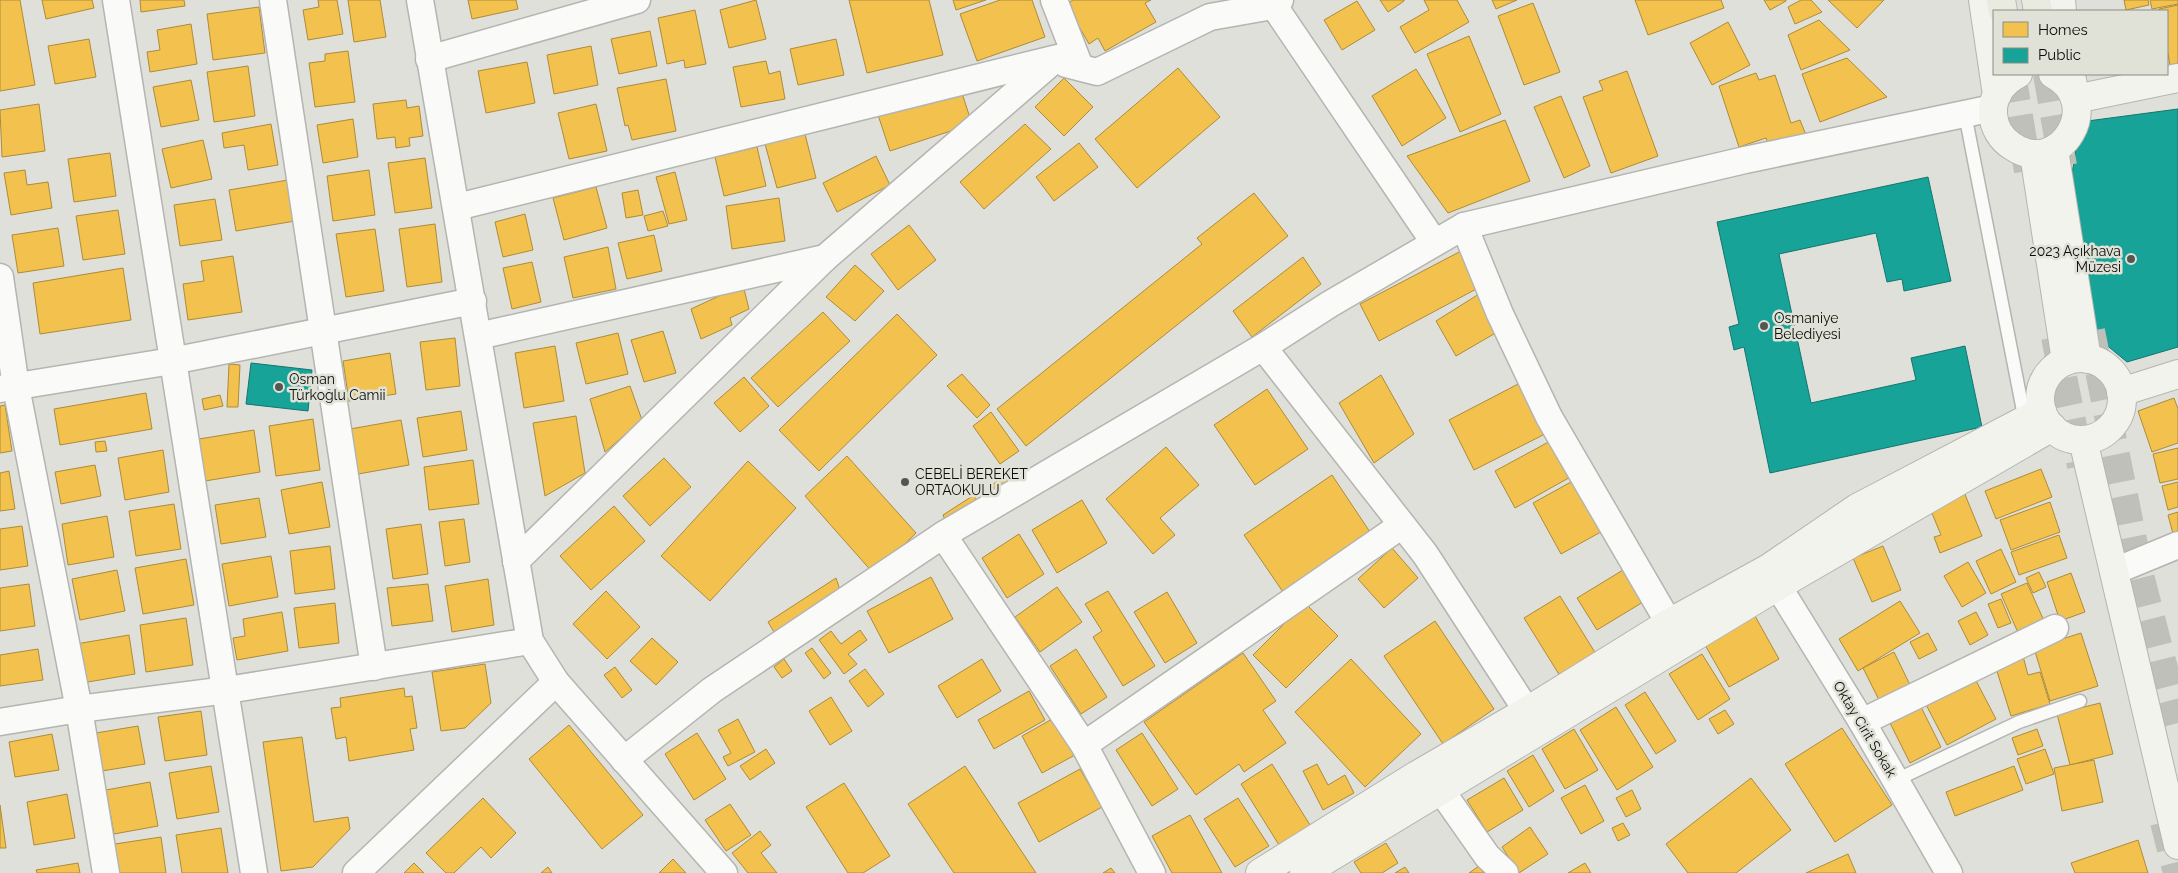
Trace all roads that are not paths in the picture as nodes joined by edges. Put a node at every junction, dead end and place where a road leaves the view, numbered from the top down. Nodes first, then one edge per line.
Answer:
1 (116, 0) edge
2 (273, 0) edge
3 (420, 0) edge
4 (637, 0) edge
5 (1054, 0) edge
6 (1983, 0) edge
7 (1274, 2) edge
8 (429, 59) junction
9 (1068, 62) junction
10 (2016, 75) edge
11 (2054, 75) edge
12 (2178, 78) edge
13 (2073, 86) edge
14 (1995, 101) junction
15 (1965, 114) junction
16 (2044, 152) junction
17 (457, 207) junction
18 (1464, 226) junction
19 (1434, 242) junction
20 (825, 258) junction
21 (0, 277) edge
22 (473, 301) junction
23 (322, 330) junction
24 (478, 336) junction
25 (1263, 347) junction
26 (2077, 360) junction
27 (172, 361) junction
28 (2178, 374) edge
29 (8, 388) edge
30 (2121, 392) junction
31 (2040, 420) junction
32 (2090, 439) junction
33 (1402, 525) junction
34 (943, 535) junction
35 (2178, 546) edge
36 (516, 561) junction
37 (2127, 566) junction
38 (1778, 586) junction
39 (1669, 623) junction
40 (2056, 628) dead end
41 (530, 642) junction
42 (374, 667) junction
43 (556, 682) junction
44 (226, 690) junction
45 (2080, 701) dead end
46 (79, 709) junction
47 (1527, 710) junction
48 (0, 722) edge
49 (1862, 722) junction
50 (1084, 745) junction
51 (624, 760) junction
52 (2178, 762) edge
53 (1896, 780) junction
54 (1428, 782) junction
55 (2178, 845) tunnel mouth
56 (106, 873) edge
57 (254, 873) edge
58 (356, 873) edge
59 (724, 873) edge
60 (1152, 873) edge
61 (1260, 873) edge
62 (1304, 873) edge
63 (1505, 873) edge
64 (1949, 873) edge

1 - 27 street
2 - 23 street
3 - 8 street
4 - 8 street
5 - 9 street
6 - 14 main road
7 - 9 street
7 - 19 street
8 - 17 street
9 - 17 street
9 - 20 street
10 - 14 main road
11 - 13 main road
12 - 13 main road
13 - 16 main road
14 - 15 street
14 - 16 main road
15 - 18 street
15 - 31 lane
16 - 26 main road
17 - 22 street
18 - 19 street
18 - 39 street
19 - 25 street
20 - 24 street
20 - 36 street
21 - 29 street
22 - 23 street
22 - 24 street
23 - 27 street
23 - 42 street
24 - 36 street
25 - 33 street
25 - 34 street
26 - 30 main road
26 - 31 main road
27 - 29 street
27 - 44 street
28 - 30 main road
29 - 46 street
30 - 32 main road
31 - 32 main road
31 - 38 main road
31 - 39 main road
32 - 37 main road
32 - 55 main road
33 - 47 street
33 - 50 street
34 - 50 street
34 - 51 street
35 - 37 street
36 - 41 street
37 - 52 main road
38 - 49 street, Oktay Cirit Sokak
38 - 54 main road
39 - 47 main road
40 - 49 street
41 - 42 street
41 - 43 street
42 - 44 street
43 - 51 street
43 - 58 street
44 - 46 street
44 - 57 street
45 - 53 lane
46 - 48 street
46 - 56 street
47 - 54 main road
49 - 53 street, Oktay Cirit Sokak
50 - 60 street
51 - 59 street
53 - 64 street, Oktay Cirit Sokak
54 - 61 main road
54 - 62 main road
54 - 63 street

